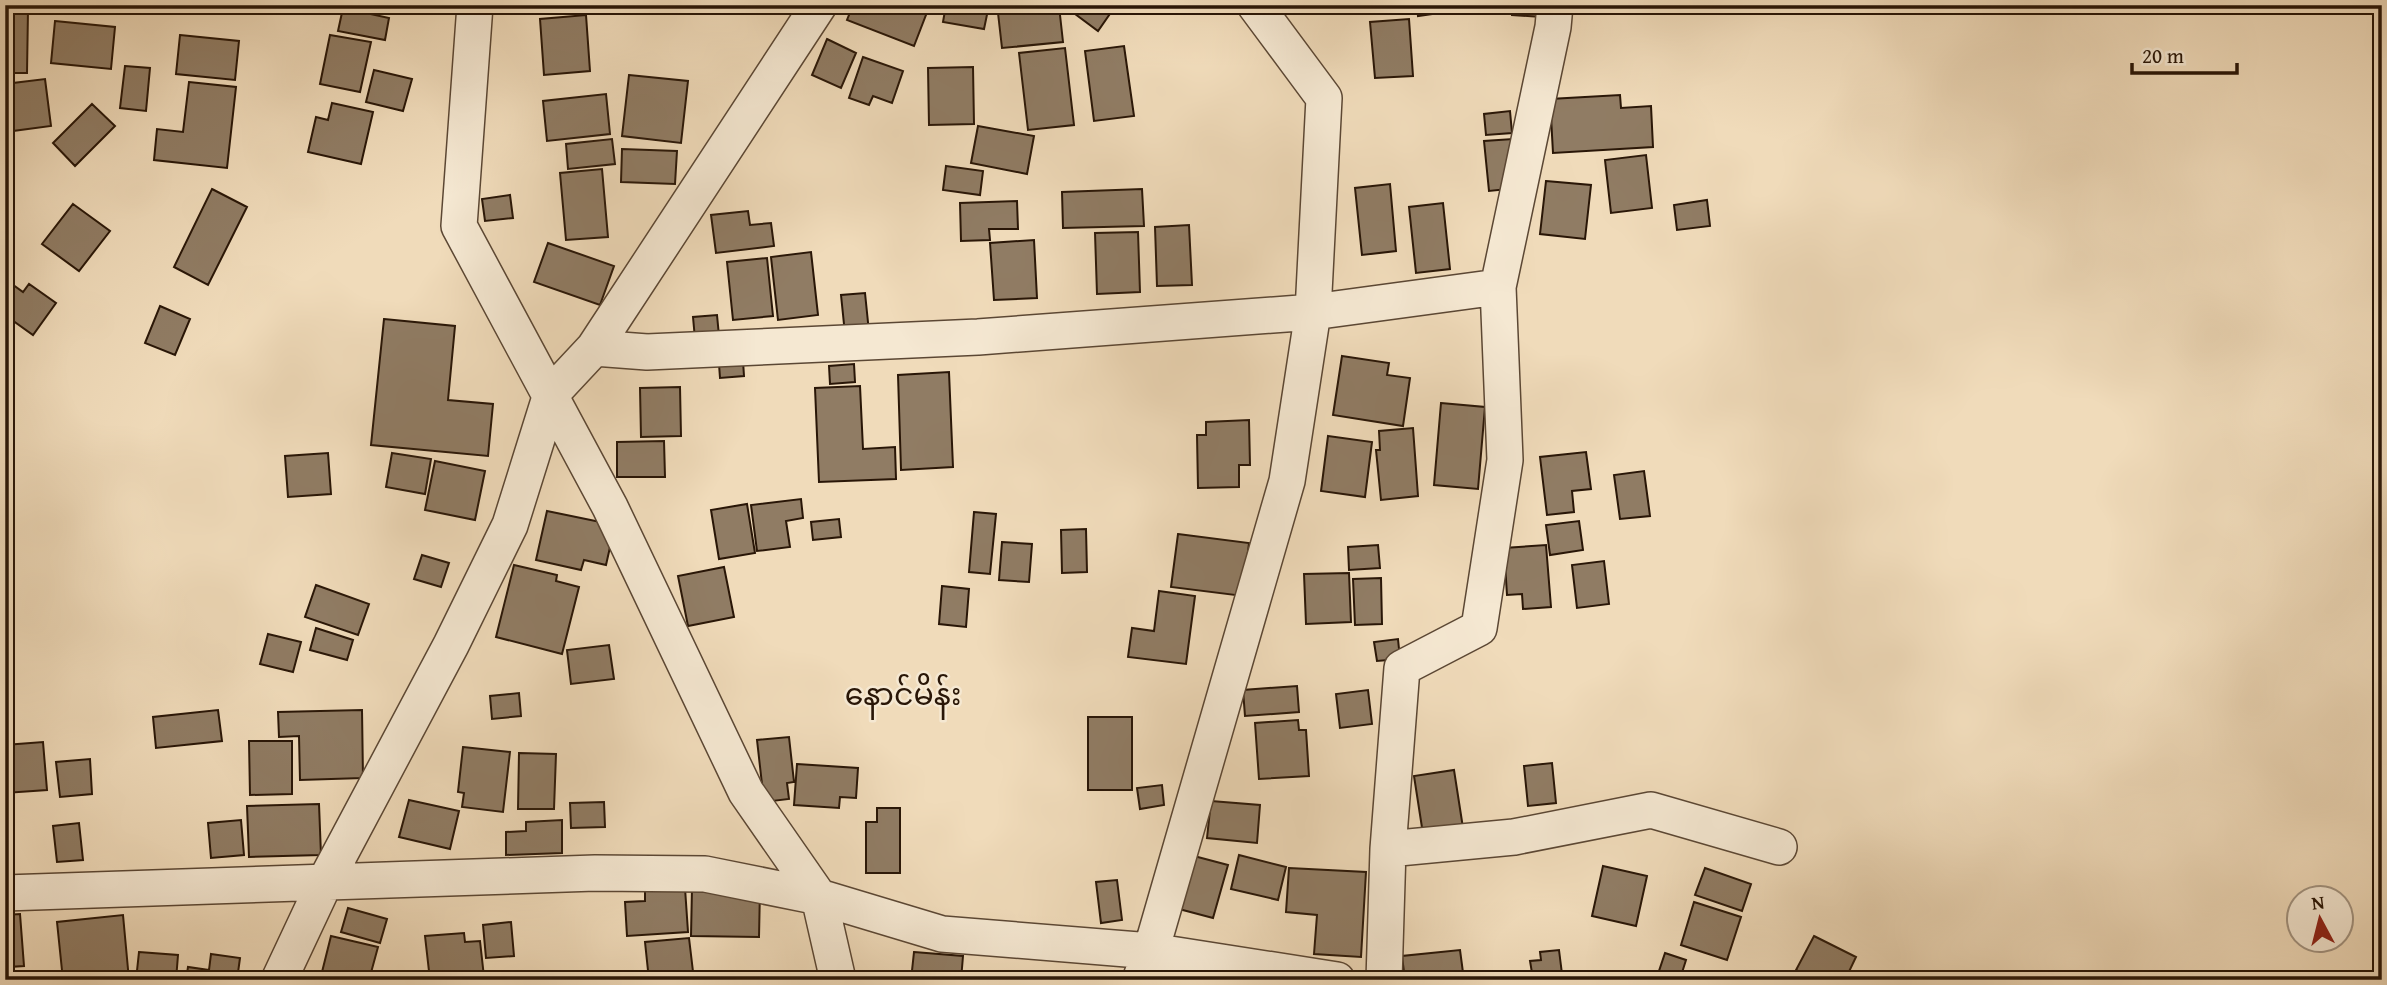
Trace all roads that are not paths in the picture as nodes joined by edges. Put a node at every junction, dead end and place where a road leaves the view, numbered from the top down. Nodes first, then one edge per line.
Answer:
1 (818, 5) edge
2 (1255, 5) edge
3 (1555, 5) edge
4 (472, 6) edge
5 (1498, 287) junction
6 (1314, 312) junction
7 (594, 348) junction
8 (551, 394) junction
9 (1779, 847) dead end
10 (1388, 849) junction
11 (325, 882) junction
12 (5, 893) edge
13 (819, 897) junction
14 (1145, 966) edge
15 (279, 980) edge
16 (838, 980) edge
17 (1337, 980) edge
18 (1384, 980) edge

1 - 7 street
2 - 6 street
3 - 5 street
4 - 8 street
5 - 6 street
5 - 10 street
6 - 7 street
6 - 14 street
7 - 8 street
8 - 11 street
8 - 13 street
9 - 10 street
10 - 18 street
11 - 12 street
11 - 13 street
11 - 15 street
13 - 14 street
13 - 16 street
14 - 17 street

